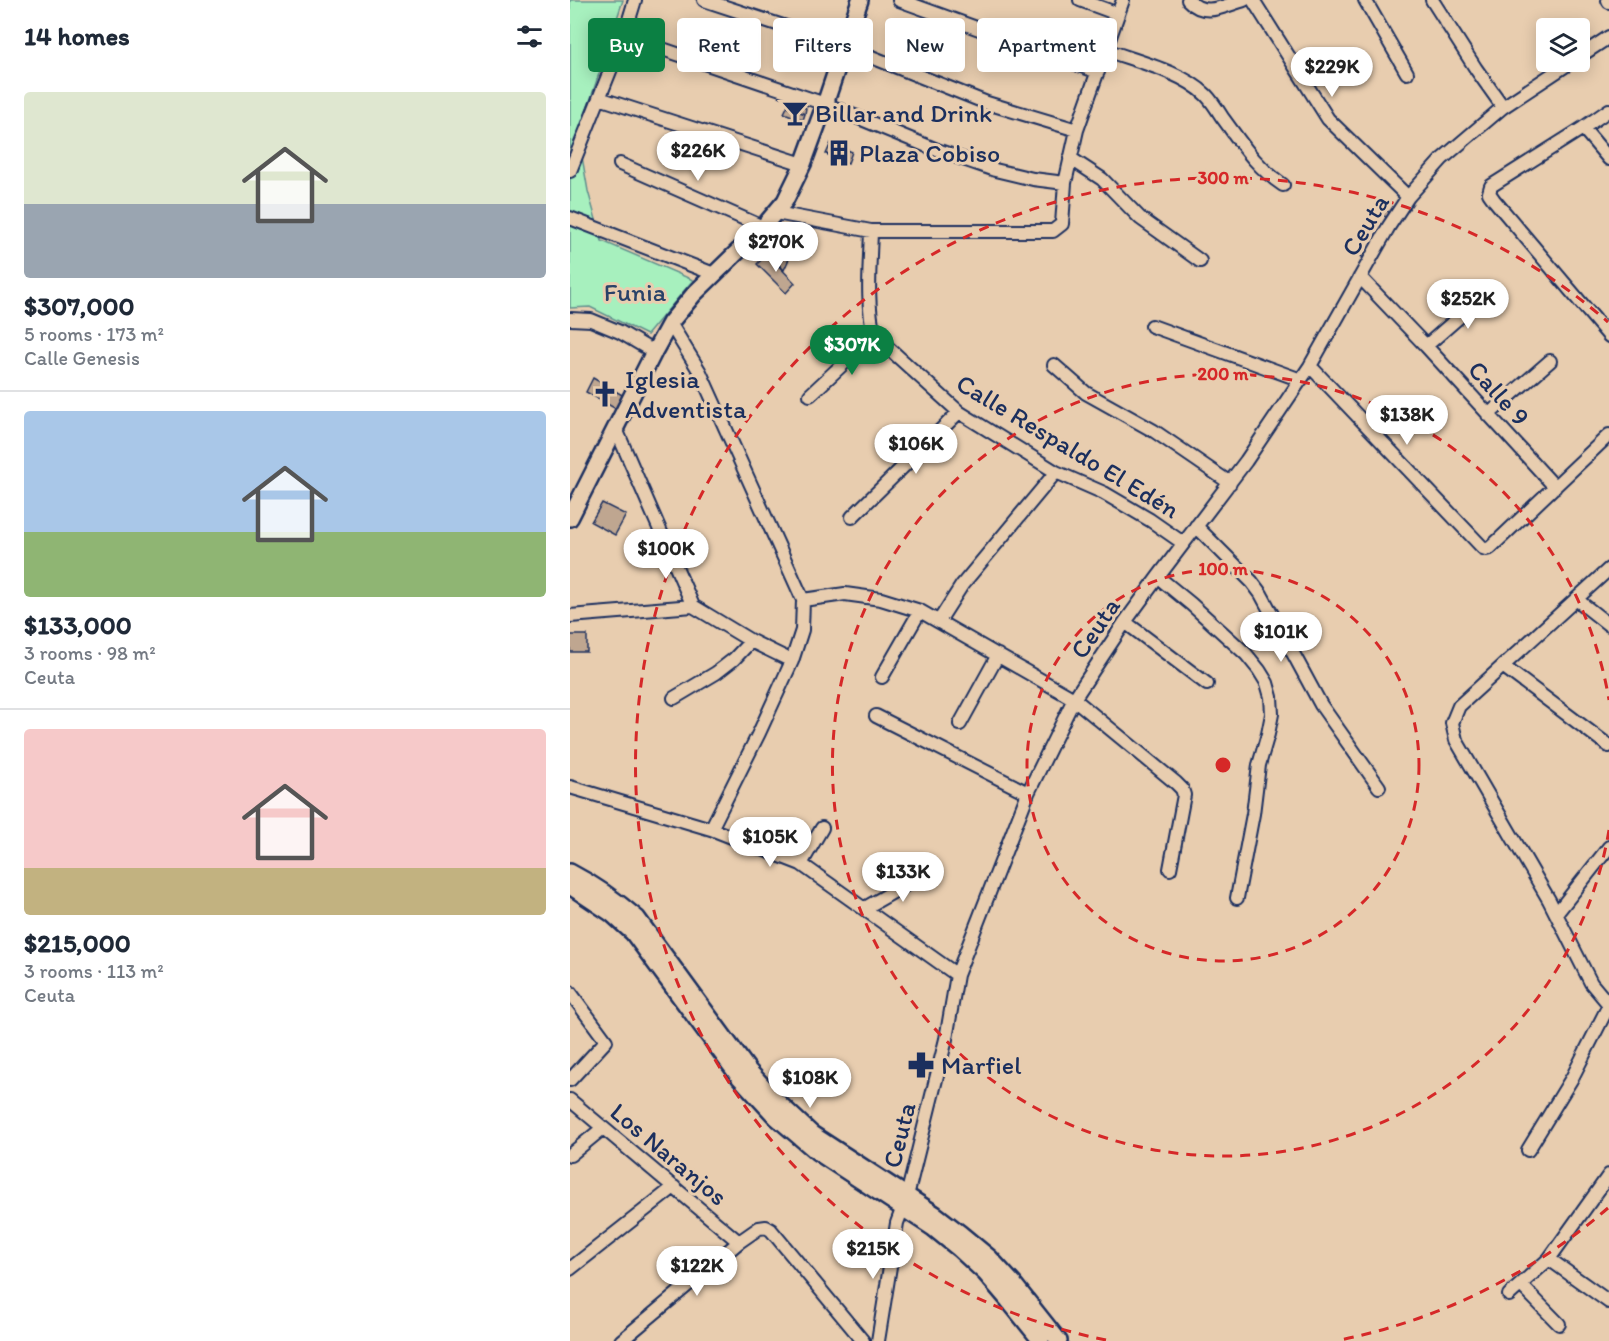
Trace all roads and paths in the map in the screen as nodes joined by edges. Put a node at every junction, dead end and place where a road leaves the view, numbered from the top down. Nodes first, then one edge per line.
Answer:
1 (635, 0) edge
2 (704, 0) edge
3 (860, 0) edge
4 (899, 0) edge
5 (1080, 0) edge
6 (1123, 0) edge
7 (1188, 0) edge
8 (1244, 0) edge
9 (1253, 0) edge
10 (1365, 0) edge
11 (1432, 0) edge
12 (1118, 14) junction
13 (630, 18) edge
14 (854, 18) edge
15 (1117, 18) edge
16 (773, 23) edge
17 (977, 28) edge
18 (1609, 37) edge
19 (1590, 49) edge
20 (665, 50) edge
21 (1117, 54) edge
22 (873, 58) edge
23 (609, 72) edge
24 (835, 72) edge
25 (1098, 72) edge
26 (1556, 72) edge
27 (1407, 73) dead end
28 (599, 98) junction
29 (825, 104) junction
30 (1503, 106) junction
31 (1609, 110) edge
32 (1583, 128) junction
33 (1077, 130) junction
34 (1070, 158) junction
35 (1609, 159) edge
36 (620, 164) dead end
37 (803, 164) junction
38 (570, 171) edge
39 (1065, 183) junction
40 (1283, 185) dead end
41 (1408, 197) junction
42 (776, 213) junction
43 (570, 218) edge
44 (763, 227) junction
45 (871, 231) junction
46 (1200, 261) dead end
47 (714, 274) junction
48 (1360, 277) junction
49 (1490, 290) dead end
50 (570, 319) edge
51 (670, 323) junction
52 (1152, 326) dead end
53 (874, 335) junction
54 (1609, 336) edge
55 (1426, 346) junction
56 (654, 352) junction
57 (1550, 361) dead end
58 (1054, 365) dead end
59 (1310, 366) junction
60 (1300, 380) junction
61 (810, 395) dead end
62 (958, 412) junction
63 (1488, 415) junction
64 (616, 429) junction
65 (1609, 435) edge
66 (1056, 472) junction
67 (1230, 483) junction
68 (1554, 487) junction
69 (852, 517) dead end
70 (570, 518) edge
71 (1196, 526) junction
72 (1183, 543) junction
73 (1609, 568) edge
74 (1158, 577) junction
75 (1576, 599) junction
76 (803, 600) junction
77 (693, 606) junction
78 (920, 611) junction
79 (570, 616) edge
80 (939, 621) junction
81 (1125, 622) junction
82 (1609, 625) edge
83 (751, 641) junction
84 (998, 655) junction
85 (792, 661) junction
86 (1504, 667) junction
87 (882, 677) dead end
88 (1207, 684) dead end
89 (674, 698) dead end
90 (1074, 699) junction
91 (876, 716) dead end
92 (960, 724) dead end
93 (1609, 746) edge
94 (570, 787) edge
95 (1379, 787) dead end
96 (1028, 793) junction
97 (822, 828) dead end
98 (711, 829) junction
99 (1609, 847) edge
100 (801, 864) junction
101 (1170, 869) dead end
102 (570, 872) edge
103 (926, 873) dead end
104 (570, 886) edge
105 (1237, 898) dead end
106 (865, 908) junction
107 (1556, 914) junction
108 (957, 975) junction
109 (570, 992) edge
110 (1608, 1003) edge
111 (570, 1080) edge
112 (570, 1100) edge
113 (603, 1128) junction
114 (1528, 1150) dead end
115 (570, 1155) edge
116 (1609, 1175) edge
117 (674, 1187) junction
118 (905, 1202) junction
119 (739, 1242) junction
120 (1549, 1259) junction
121 (570, 1269) edge
122 (1521, 1285) junction
123 (1509, 1295) dead end
124 (1609, 1302) edge
125 (1560, 1324) dead end
126 (621, 1341) edge
127 (863, 1341) edge
128 (878, 1341) edge
129 (1041, 1341) edge
130 (1059, 1341) edge

1 - 13 street
2 - 16 street
3 - 14 street
4 - 17 street
5 - 12 street
6 - 12 street
7 - 8 street
9 - 41 street
10 - 27 street
11 - 30 street
12 - 15 street
18 - 19 street
20 - 29 street
21 - 40 street
22 - 33 street
23 - 28 street
24 - 29 street
25 - 33 street
26 - 30 street, Ceuta
28 - 37 street
28 - 38 street
29 - 37 street
29 - 39 street
30 - 41 street, Ceuta
31 - 32 street
32 - 35 street
32 - 54 street
33 - 34 street
34 - 39 street
34 - 46 street
36 - 44 street
37 - 42 street
39 - 45 street
41 - 48 street, Ceuta
42 - 44 street
42 - 45 street
43 - 47 street
44 - 47 street
45 - 53 street
47 - 51 street
48 - 55 street, Calle 9
48 - 59 street, Ceuta
49 - 55 street
50 - 56 street
51 - 56 street
51 - 76 street
52 - 60 street
53 - 61 street
53 - 62 street, Calle Respaldo El Edén
55 - 63 street, Calle 9
56 - 64 street
57 - 63 street
58 - 67 street
59 - 60 street, Ceuta
59 - 68 street
60 - 67 street, Ceuta
62 - 66 street, Calle Respaldo El Edén
62 - 69 street
63 - 68 street, Calle 9
64 - 70 street
64 - 77 street
65 - 68 street
66 - 72 street, Calle Respaldo El Edén
66 - 80 street
67 - 71 street, Ceuta
71 - 72 street, Ceuta
71 - 95 street
72 - 74 street, Ceuta
73 - 75 street
74 - 81 street, Ceuta
74 - 105 street
75 - 82 street
75 - 86 street
76 - 78 street
76 - 85 street
77 - 79 street
77 - 83 street
78 - 80 street
78 - 87 street
80 - 84 street
81 - 88 street
81 - 90 street, Ceuta
83 - 85 street
83 - 89 street
84 - 90 street
84 - 92 street
85 - 98 street
86 - 93 street
86 - 107 street
90 - 96 street, Ceuta
90 - 101 street
91 - 96 street
94 - 98 street
96 - 108 street, Ceuta
97 - 100 street
98 - 100 street
99 - 107 street
100 - 106 street
102 - 118 street
103 - 106 street
104 - 118 street
106 - 108 street
107 - 110 street
108 - 118 street, Ceuta
109 - 111 street
110 - 114 street
112 - 113 street, Los Naranjos
113 - 115 street
113 - 117 street, Los Naranjos
116 - 120 street
117 - 119 street, Los Naranjos
117 - 121 street
118 - 128 street, Ceuta
118 - 129 street
118 - 130 street
119 - 126 street
119 - 127 street
120 - 122 street
120 - 124 street
122 - 123 street
122 - 125 street

